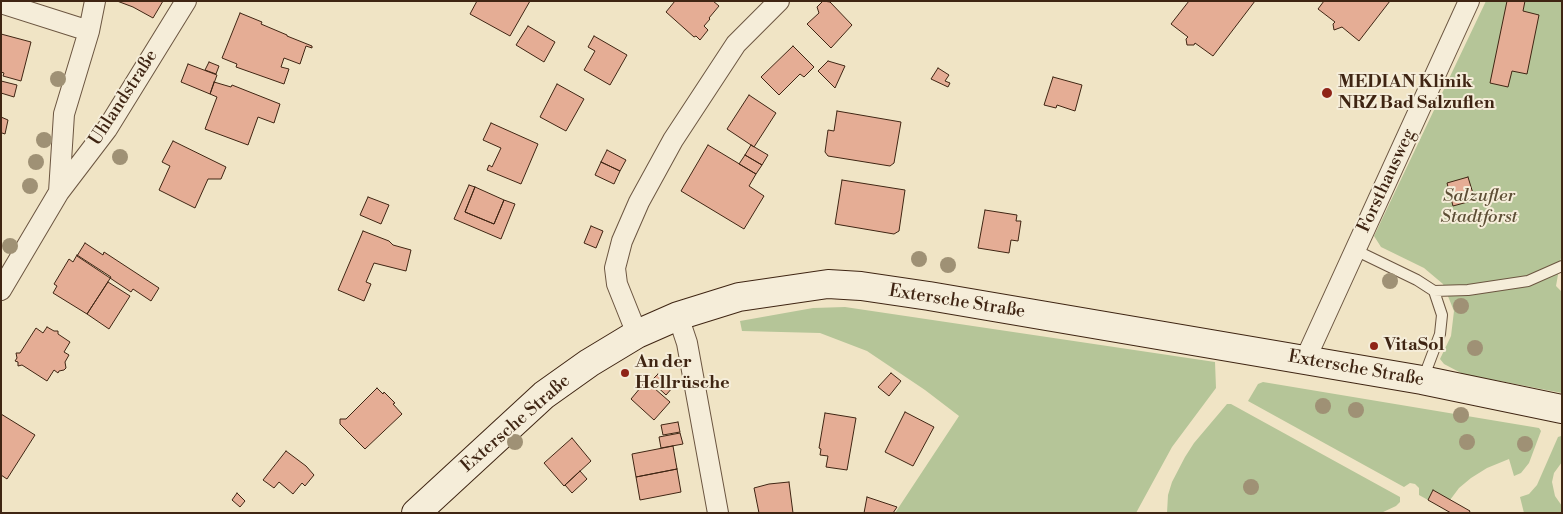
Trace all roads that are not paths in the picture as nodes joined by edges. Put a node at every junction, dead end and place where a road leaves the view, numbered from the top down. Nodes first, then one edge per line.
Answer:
1 (94, 1) edge
2 (186, 1) edge
3 (779, 1) edge
4 (1469, 1) edge
5 (1, 3) edge
6 (89, 31) junction
7 (59, 192) junction
8 (1355, 250) junction
9 (1562, 266) edge
10 (1, 290) edge
11 (1434, 291) junction
12 (678, 316) junction
13 (637, 334) junction
14 (1305, 360) junction
15 (1422, 380) junction
16 (1562, 409) edge
17 (416, 513) edge
18 (718, 513) edge

1 - 6 street
2 - 7 street, Uhlandstraße
3 - 13 street
4 - 8 street, Forsthausweg
5 - 6 street
6 - 7 street
7 - 10 street, Uhlandstraße
8 - 11 lane
8 - 14 street, Forsthausweg
9 - 11 lane
11 - 15 lane
12 - 13 main road, Extersche Straße
12 - 14 main road, Extersche Straße
12 - 18 street
13 - 17 main road, Extersche Straße
14 - 15 main road, Extersche Straße
15 - 16 main road, Extersche Straße

